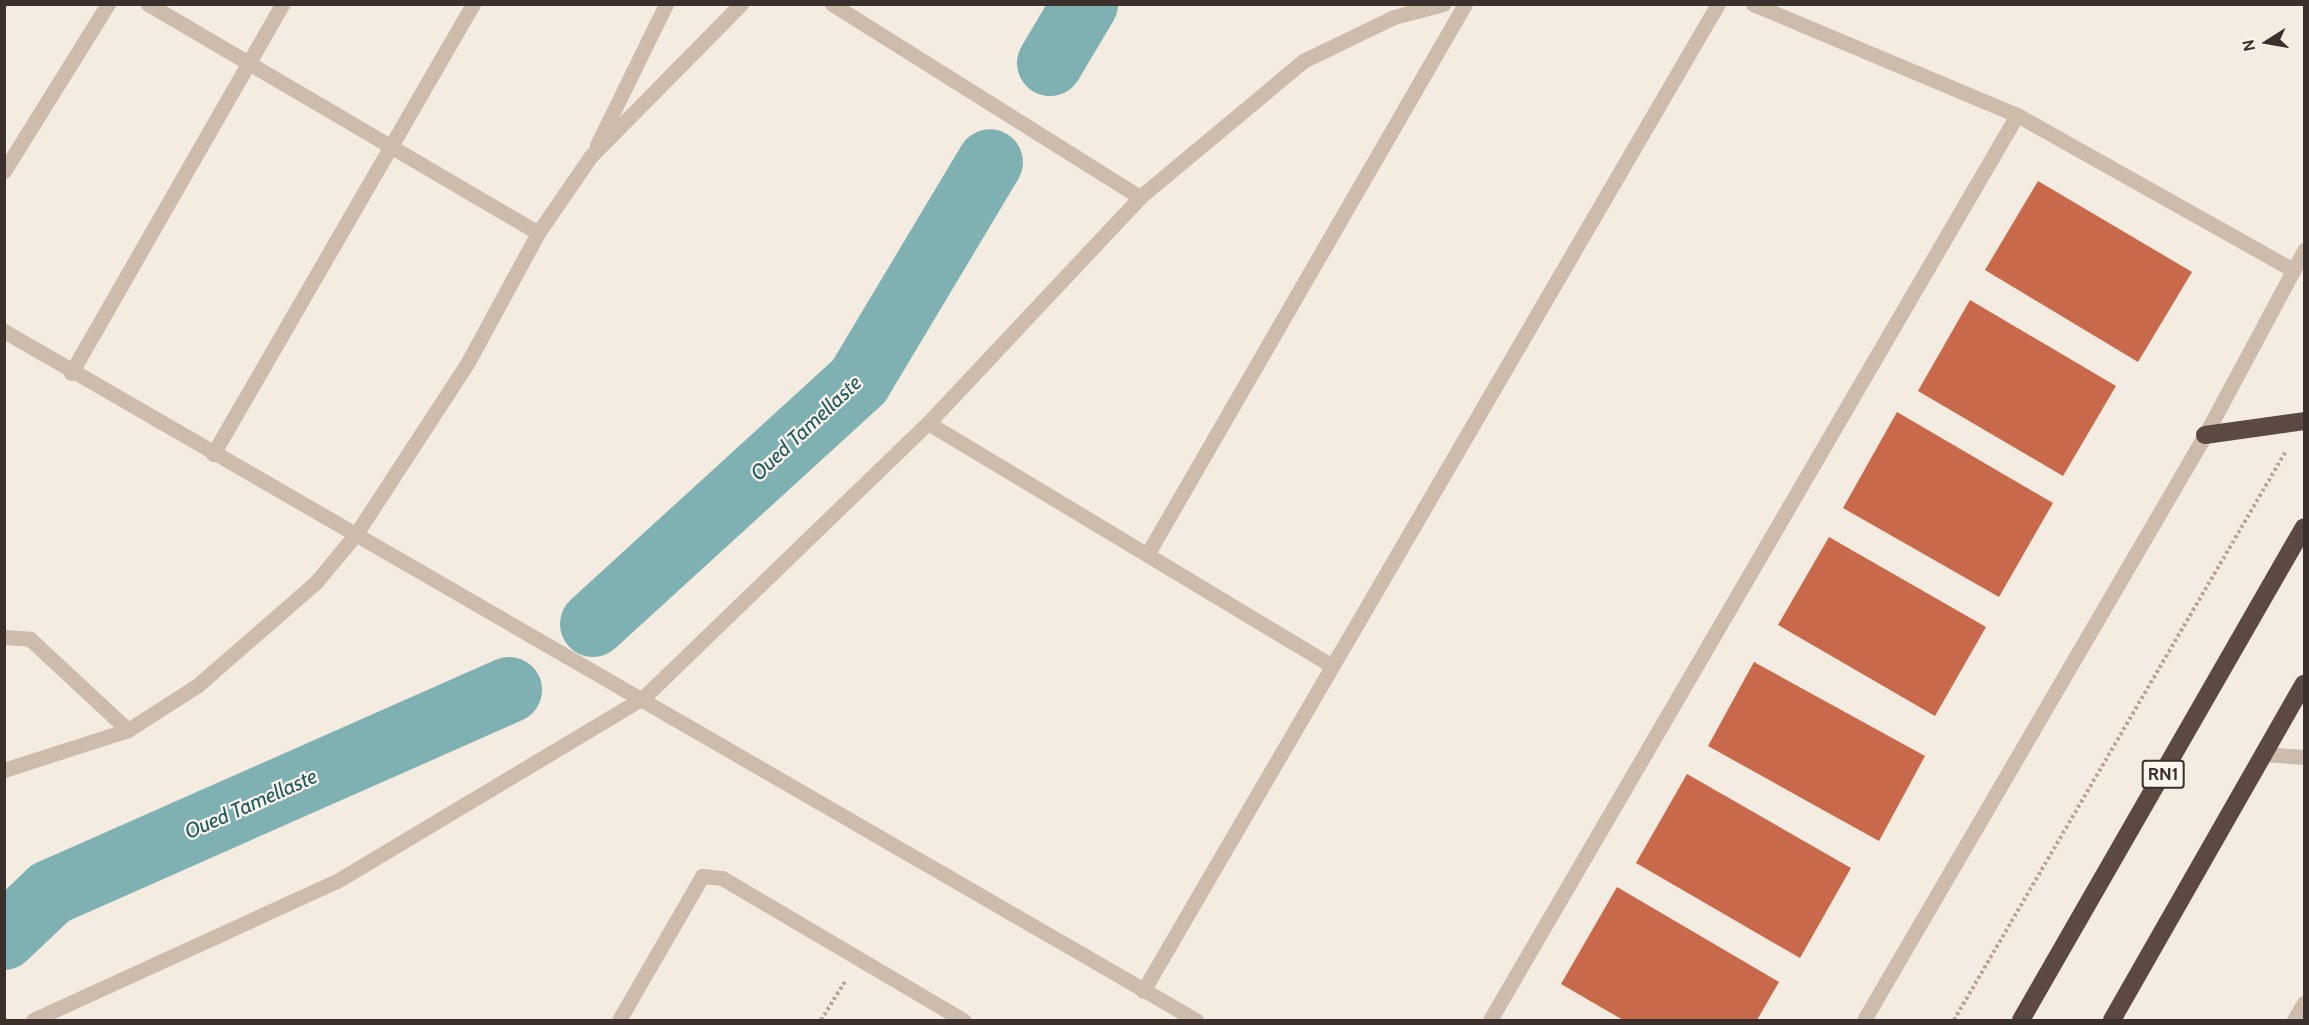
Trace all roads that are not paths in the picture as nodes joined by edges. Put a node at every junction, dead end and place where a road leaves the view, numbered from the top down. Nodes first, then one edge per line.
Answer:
1 (108, 4) edge
2 (148, 4) edge
3 (282, 4) edge
4 (473, 4) edge
5 (666, 4) edge
6 (741, 4) edge
7 (832, 4) edge
8 (1443, 4) edge
9 (1465, 4) edge
10 (1718, 4) edge
11 (1753, 4) edge
12 (249, 64) junction
13 (2018, 115) junction
14 (390, 148) junction
15 (591, 156) junction
16 (4, 171) edge
17 (1140, 197) junction
18 (538, 233) junction
19 (2304, 250) edge
20 (2293, 270) junction
21 (4, 331) edge
22 (71, 374) junction
23 (2304, 421) edge
24 (928, 423) junction
25 (2205, 435) junction
26 (213, 454) junction
27 (2304, 527) edge
28 (356, 534) junction
29 (1148, 553) junction
30 (4, 637) edge
31 (1332, 666) junction
32 (2304, 684) edge
33 (644, 698) junction
34 (128, 730) junction
35 (2262, 754) junction
36 (2304, 757) edge
37 (4, 770) edge
38 (1143, 991) junction
39 (2304, 1002) edge
40 (33, 1020) edge
41 (619, 1020) edge
42 (963, 1020) edge
43 (1196, 1020) edge
44 (1490, 1020) edge
45 (1864, 1020) edge
46 (2021, 1020) edge
47 (2112, 1020) edge
48 (2294, 1020) edge

1 - 16 street
2 - 12 street
3 - 12 street
4 - 14 street
5 - 15 street
6 - 15 street
7 - 17 street
8 - 17 street
9 - 29 street
10 - 31 street
11 - 13 street
12 - 14 street
12 - 22 street
13 - 20 street
13 - 44 street
14 - 18 street
14 - 26 street
15 - 18 street
17 - 24 street
18 - 28 street
19 - 20 street
20 - 25 street
21 - 22 street
22 - 26 street
23 - 25 highway
24 - 29 street
24 - 33 street
25 - 45 street
26 - 28 street
27 - 46 highway, RN1
28 - 33 street
28 - 34 street
29 - 31 street
30 - 34 street
31 - 38 street
32 - 35 highway
33 - 38 street
33 - 40 street
34 - 37 street
35 - 36 street
35 - 47 highway
38 - 43 street
39 - 48 street
41 - 42 street

